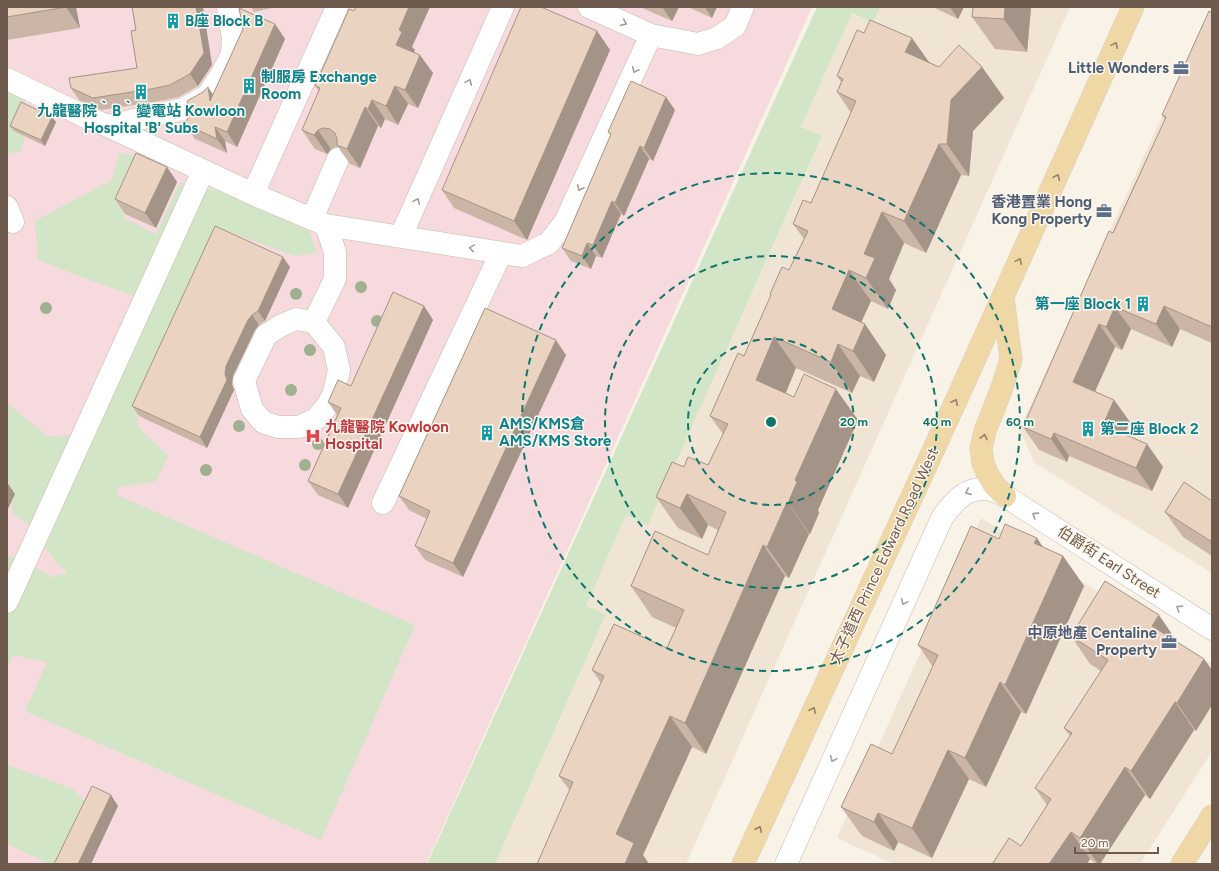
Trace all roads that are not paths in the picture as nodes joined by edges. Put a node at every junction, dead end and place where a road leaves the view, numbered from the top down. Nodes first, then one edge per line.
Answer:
1 (228, 7) edge
2 (337, 7) edge
3 (503, 7) edge
4 (589, 7) edge
5 (743, 7) edge
6 (1133, 7) edge
7 (651, 35) junction
8 (7, 80) edge
9 (108, 126) junction
10 (338, 159) edge
11 (203, 171) junction
12 (253, 194) junction
13 (319, 222) junction
14 (401, 236) junction
15 (501, 253) junction
16 (1003, 297) junction
17 (314, 322) junction
18 (1005, 496) junction
19 (383, 503) dead end
20 (7, 602) edge
21 (1212, 629) edge
22 (1212, 816) edge
23 (743, 864) edge
24 (786, 864) edge
25 (1182, 864) edge

1 - 9 street
2 - 12 street
14 -> 3 street
4 -> 7 street
5 - 7 street
16 -> 6 main road, 太子道西 Prince Edward Road West
7 -> 15 street
8 - 9 street
9 - 11 street
10 - 13 street
11 - 12 street
11 - 20 street
12 - 13 street
13 - 14 street
13 - 17 street
15 -> 14 street
15 - 19 street
18 -> 16 main road
23 -> 16 main road, 太子道西 Prince Edward Road West
17 - 17 street
21 -> 18 street, 伯爵街 Earl Street
18 -> 24 street
22 - 25 main road

